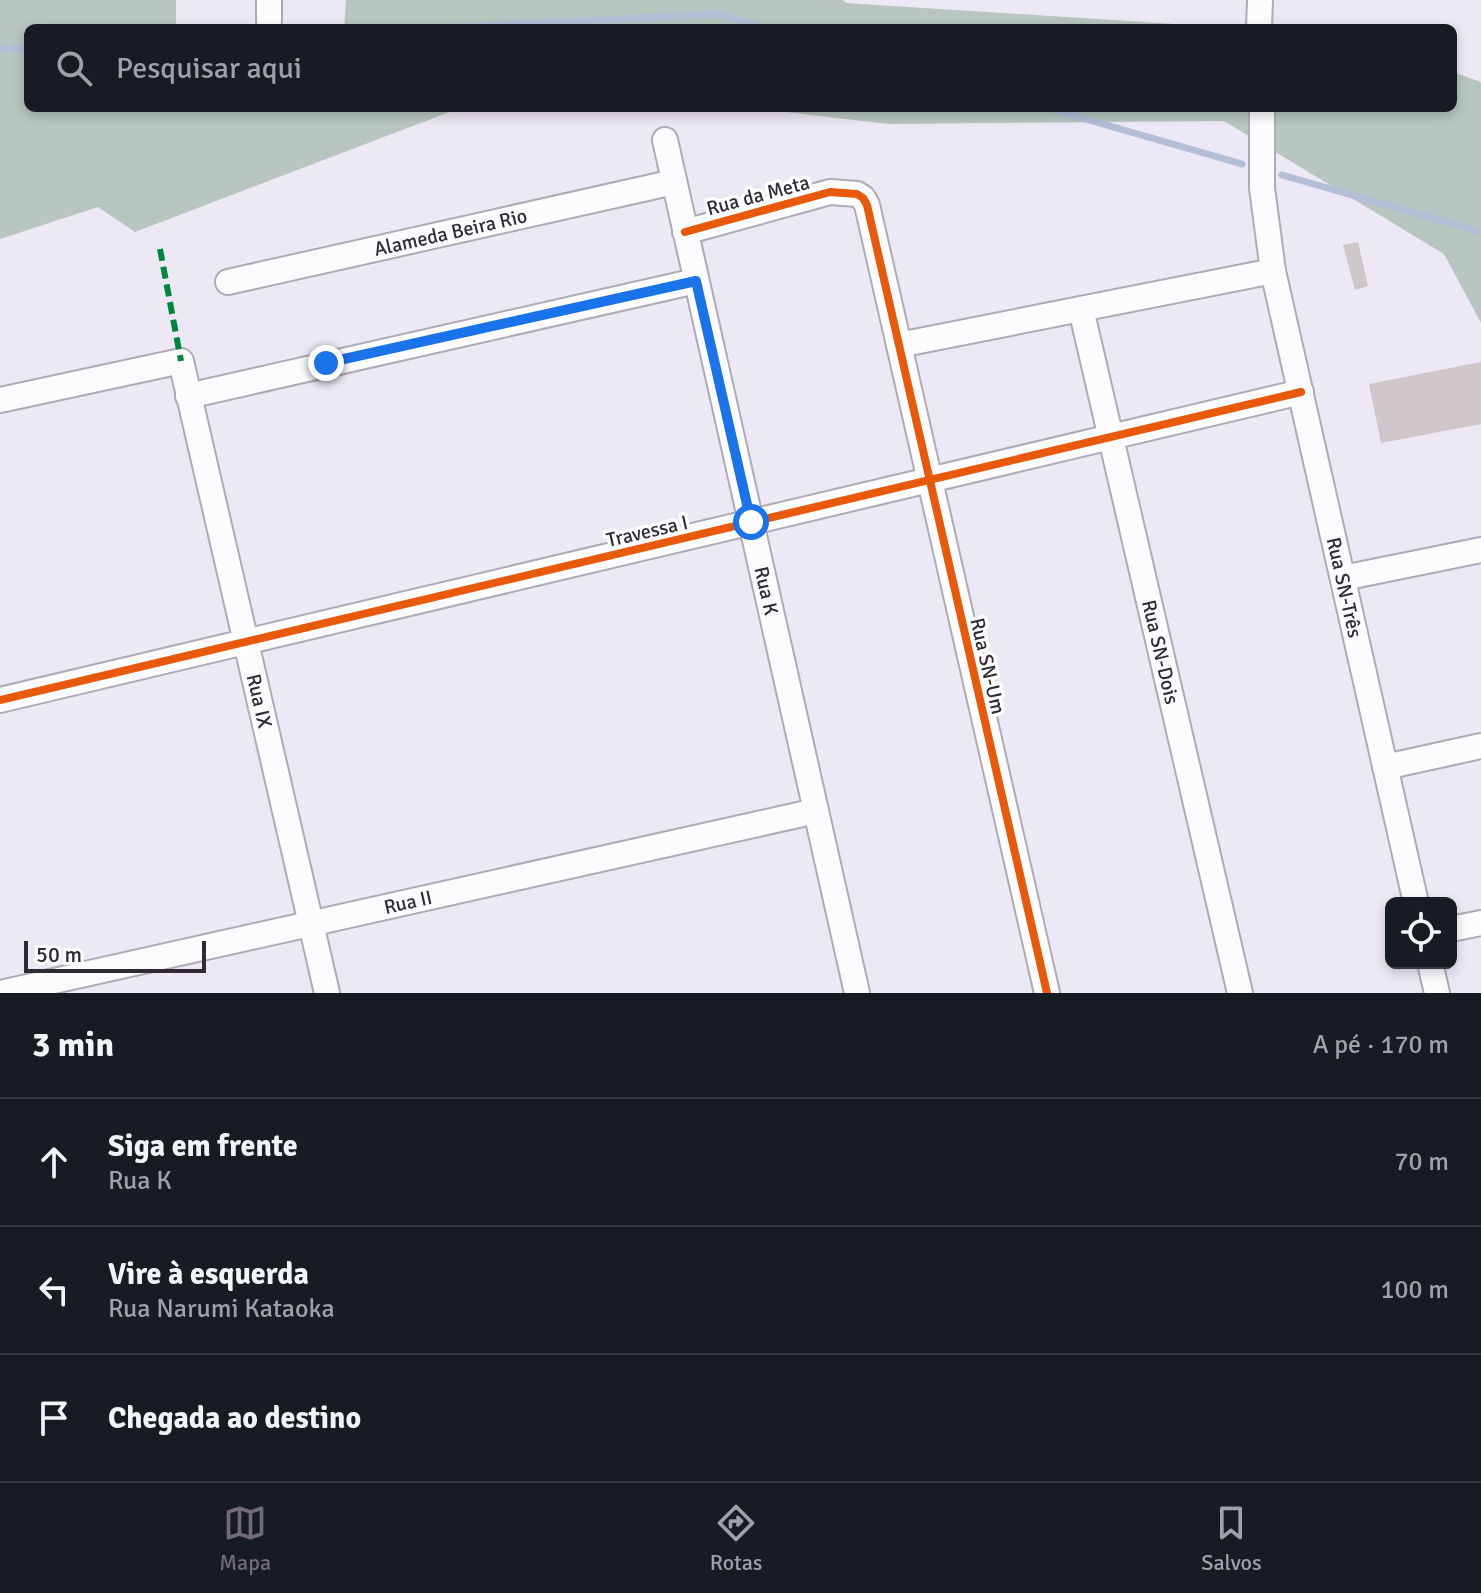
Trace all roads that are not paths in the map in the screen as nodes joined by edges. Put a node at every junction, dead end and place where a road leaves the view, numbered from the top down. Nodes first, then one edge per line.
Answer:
1 (1260, 0) edge
2 (1259, 24) edge
3 (1262, 112) edge
4 (665, 140) dead end
5 (674, 182) junction
6 (839, 191) joint
7 (685, 232) junction
8 (1273, 271) junction
9 (696, 281) junction
10 (228, 282) dead end
11 (1081, 309) junction
12 (899, 345) junction
13 (1301, 392) junction
14 (188, 396) junction
15 (0, 400) edge
16 (1110, 437) junction
17 (928, 480) junction
18 (751, 522) junction
19 (1481, 550) edge
20 (1343, 578) junction
21 (246, 642) junction
22 (0, 700) edge
23 (1481, 746) edge
24 (1385, 767) junction
25 (816, 811) junction
26 (1415, 897) edge
27 (1481, 923) edge
28 (311, 924) junction
29 (1457, 928) edge
30 (1431, 969) edge
31 (0, 993) edge
32 (327, 993) edge
33 (857, 993) edge
34 (1047, 993) edge
35 (1240, 993) edge
36 (1437, 993) edge

1 - 2 street
3 - 8 street, Rua SN-Três
4 - 5 street, Rua K
5 - 7 street, Rua K
5 - 10 street, Alameda Beira Rio
6 - 7 street, Rua da Meta
6 - 12 street, Rua SN-Um
7 - 9 street, Rua K
8 - 11 street
8 - 13 street, Rua SN-Três
9 - 14 street
9 - 18 street, Rua K
11 - 12 street
11 - 16 street, Rua SN-Dois
12 - 17 street, Rua SN-Um
13 - 16 street, Travessa I
13 - 20 street, Rua SN-Três
14 - 15 street, Rua IX
14 - 21 street, Rua IX
16 - 17 street, Travessa I
16 - 35 street, Rua SN-Dois
17 - 18 street, Travessa I
17 - 34 street, Rua SN-Um
18 - 21 street, Travessa I
18 - 25 street, Rua K
19 - 20 street
20 - 24 street, Rua SN-Três
21 - 22 street, Travessa I
21 - 28 street, Rua IX
23 - 24 street
24 - 26 street, Rua SN-Três
25 - 28 street, Rua II
25 - 33 street, Rua K
27 - 29 street
28 - 31 street, Rua II
28 - 32 street, Rua IX
30 - 36 street

